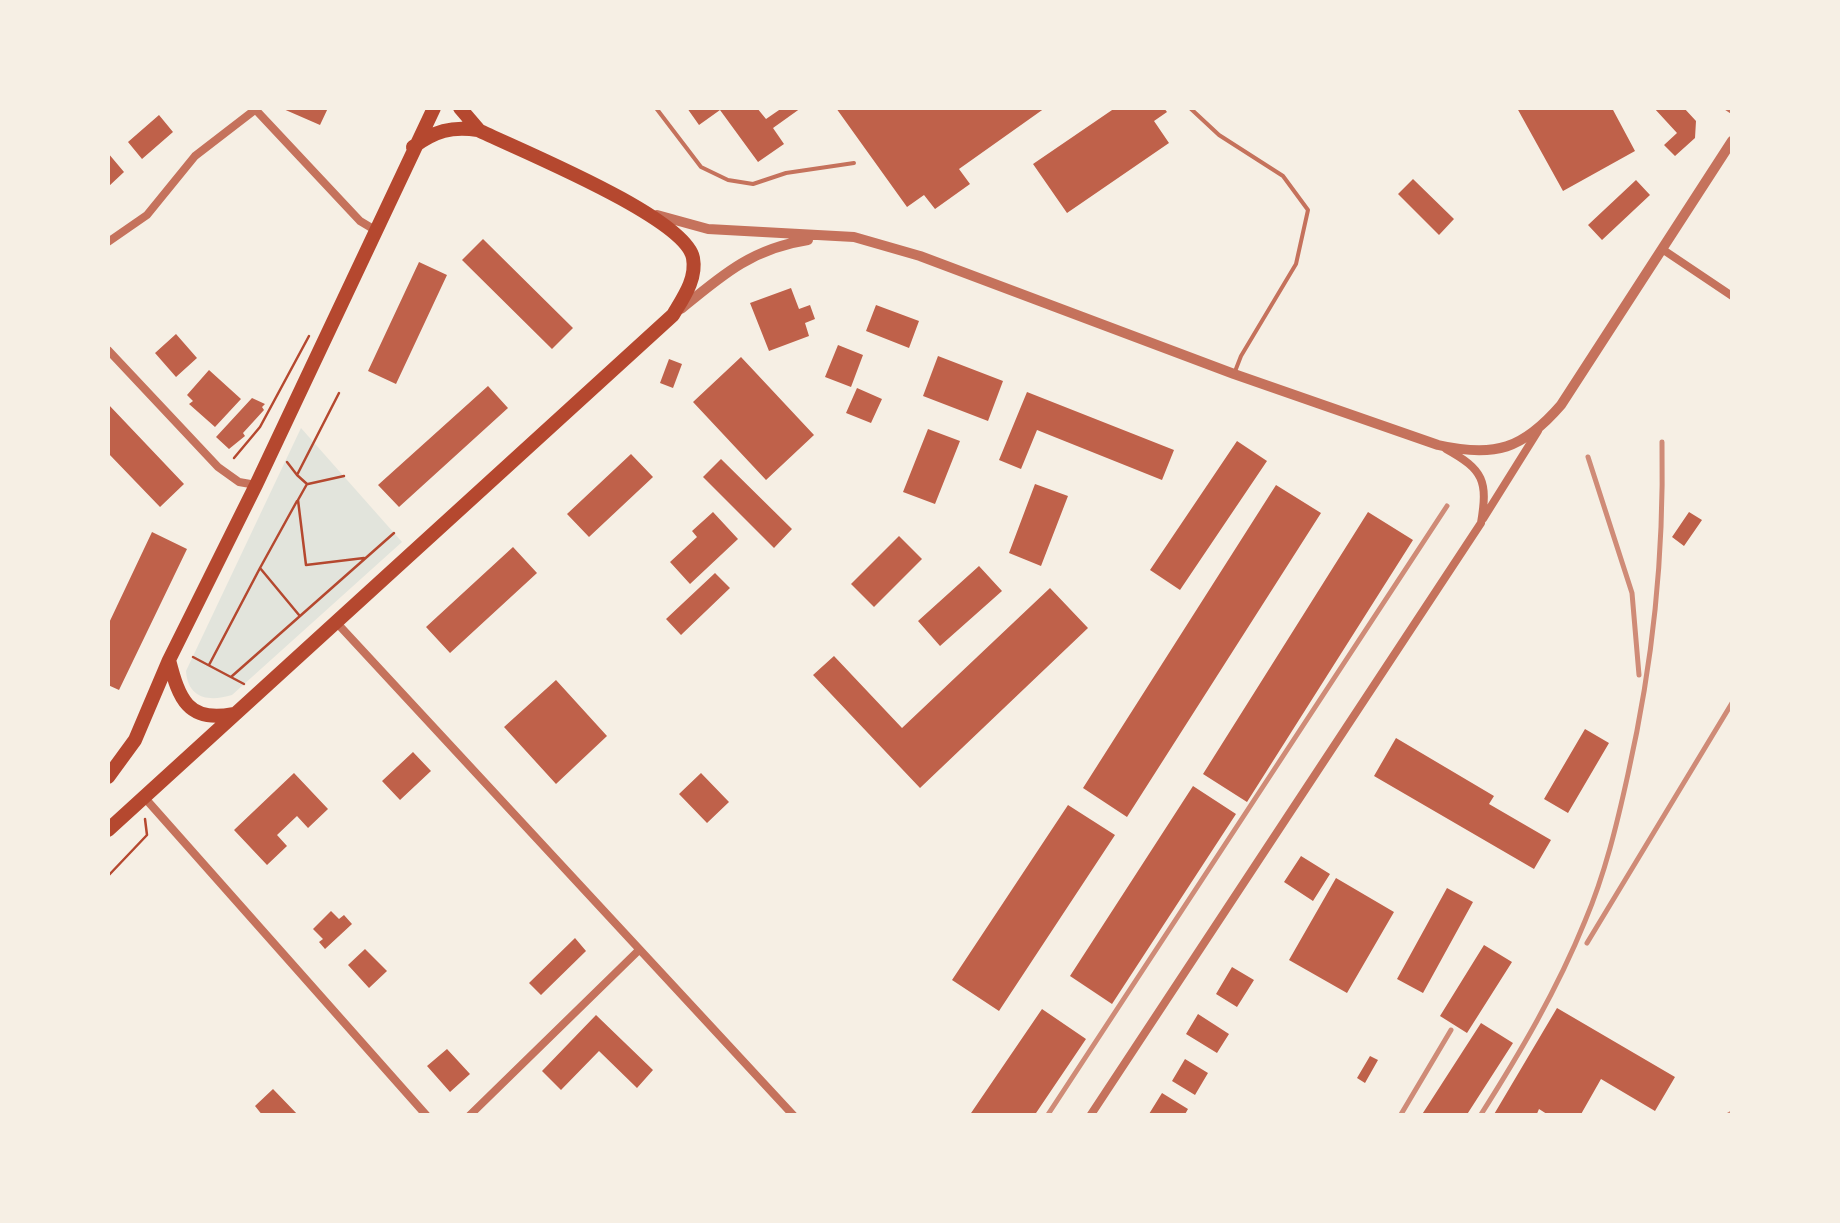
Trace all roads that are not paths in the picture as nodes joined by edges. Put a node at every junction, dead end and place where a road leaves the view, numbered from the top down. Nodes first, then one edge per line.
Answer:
1 (255, 108) edge
2 (434, 108) edge
3 (460, 108) edge
4 (656, 108) edge
5 (1190, 108) edge
6 (1726, 108) edge
7 (1732, 112) edge
8 (478, 130) junction
9 (1732, 141) edge
10 (414, 147) junction
11 (854, 164) dead end
12 (650, 213) junction
13 (376, 230) junction
14 (854, 238) junction
15 (108, 242) edge
16 (1662, 249) junction
17 (1732, 296) edge
18 (674, 315) junction
19 (108, 350) edge
20 (1234, 374) junction
21 (1538, 431) junction
22 (1438, 444) junction
23 (256, 485) junction
24 (1481, 523) junction
25 (336, 622) junction
26 (169, 660) junction
27 (234, 714) junction
28 (108, 777) edge
29 (143, 796) junction
30 (108, 830) edge
31 (639, 950) junction
32 (427, 1116) edge
33 (470, 1116) edge
34 (794, 1116) edge
35 (1090, 1116) edge

1 - 13 street
1 - 15 street
2 - 10 highway
3 - 8 highway
4 - 11 lane
5 - 20 lane
6 - 7 lane
8 - 10 highway
8 - 12 highway
9 - 16 street
10 - 13 highway
12 - 14 street
12 - 18 highway
13 - 23 highway
14 - 18 street
14 - 20 street
16 - 17 street
16 - 21 street
18 - 25 highway
19 - 23 street
20 - 22 street
21 - 22 street
21 - 24 street
22 - 24 street
23 - 26 highway
24 - 35 street
25 - 27 highway
25 - 31 street
26 - 27 highway
26 - 28 highway
27 - 29 highway
29 - 30 highway
29 - 32 street
31 - 33 street
31 - 34 street

